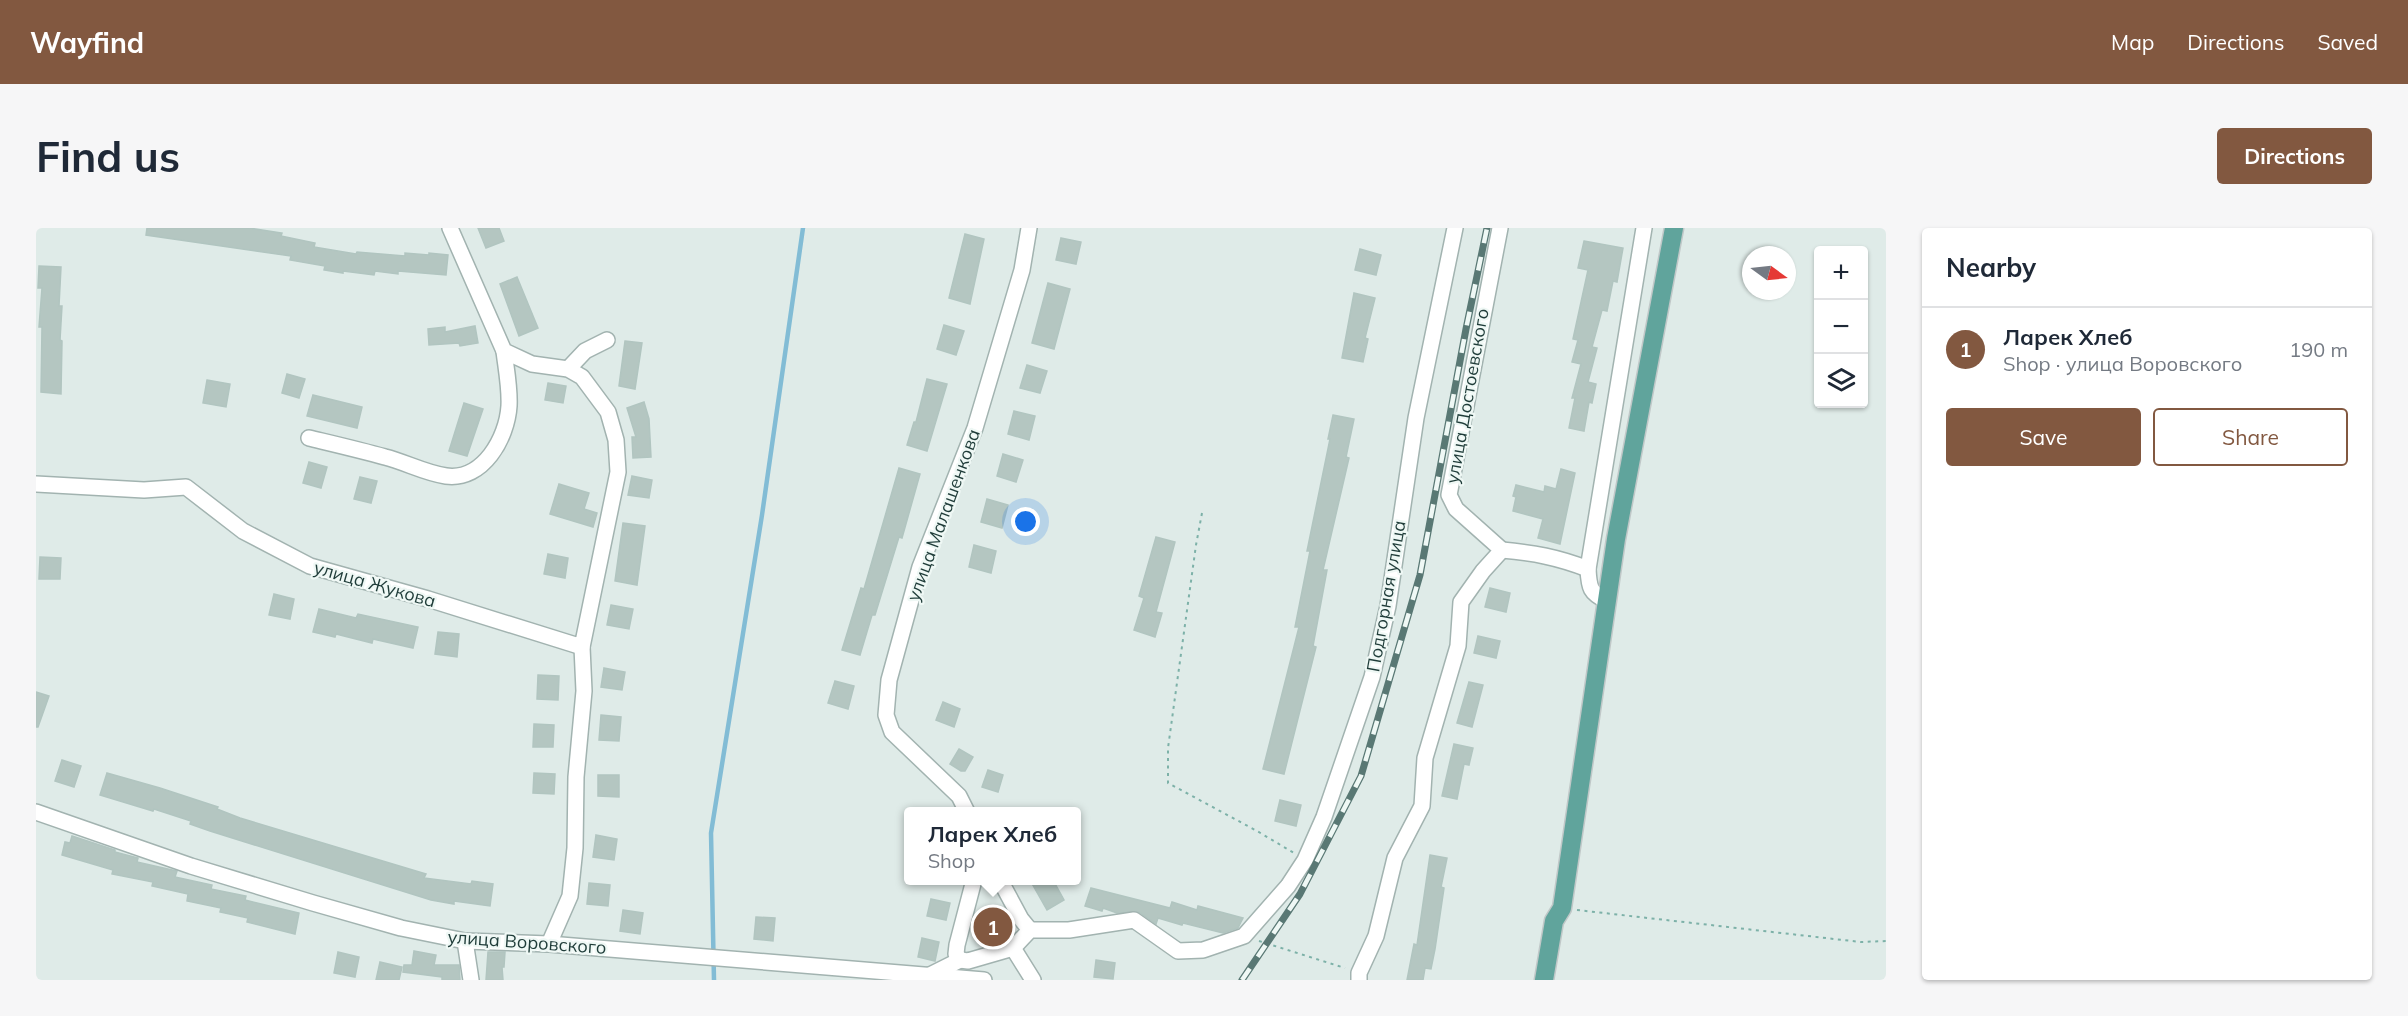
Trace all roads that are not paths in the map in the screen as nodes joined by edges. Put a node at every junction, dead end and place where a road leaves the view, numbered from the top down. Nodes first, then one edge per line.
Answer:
1 (450, 228) edge
2 (1029, 228) edge
3 (1455, 228) edge
4 (1500, 228) edge
5 (1644, 228) edge
6 (1674, 228) edge
7 (607, 340) dead end
8 (504, 351) junction
9 (568, 369) junction
10 (309, 438) dead end
11 (36, 484) edge
12 (1502, 550) junction
13 (1588, 569) junction
14 (1607, 601) junction
15 (582, 647) junction
16 (964, 807) edge
17 (36, 812) edge
18 (973, 885) edge
19 (1003, 885) edge
20 (1030, 930) junction
21 (465, 941) junction
22 (549, 944) junction
23 (1013, 948) junction
24 (960, 960) junction
25 (927, 976) junction
26 (1359, 976) edge
27 (471, 980) edge
28 (984, 980) edge
29 (1033, 980) edge
30 (1544, 980) edge

1 - 8 street
2 - 16 street, улица Малашенкова
3 - 20 street, Подгорная улица
4 - 12 street, улица Достоевского
5 - 13 street
6 - 14 main road
7 - 9 street
8 - 9 street
8 - 10 street
9 - 15 street
11 - 15 street, улица Жукова
12 - 13 street
12 - 26 street
13 - 14 street
14 - 30 main road
15 - 22 street
17 - 21 street, улица Воровского
18 - 24 street
19 - 20 street
20 - 23 street
21 - 22 street, улица Воровского
21 - 27 street
22 - 25 street, улица Воровского
23 - 24 street
23 - 29 street
24 - 25 street
25 - 28 street, улица Воровского

